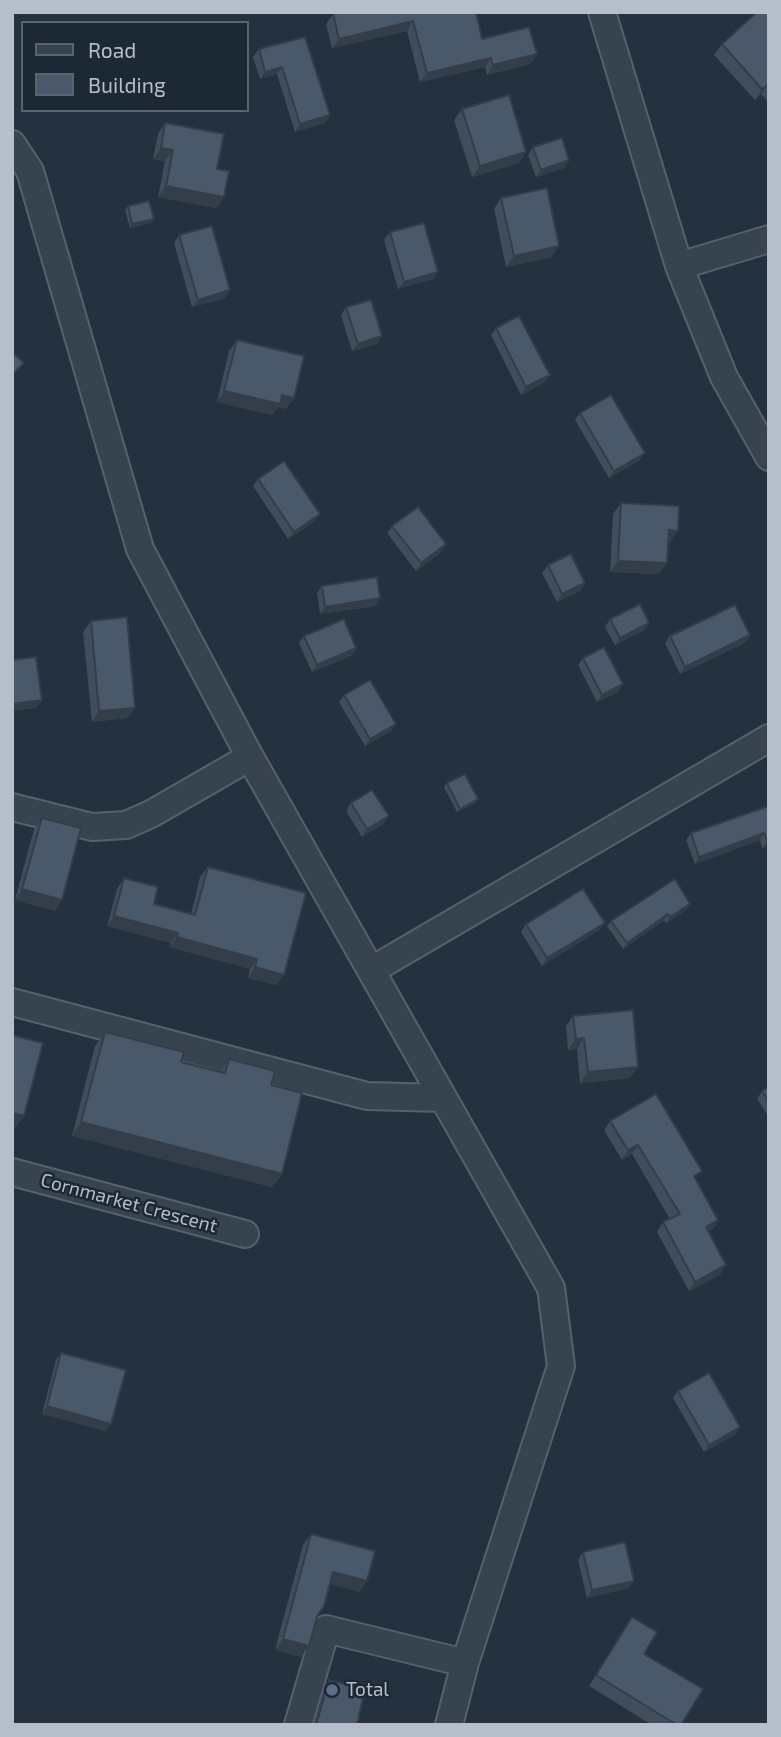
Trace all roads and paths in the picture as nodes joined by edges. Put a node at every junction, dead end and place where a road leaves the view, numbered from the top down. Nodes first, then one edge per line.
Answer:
1 (602, 12) edge
2 (12, 144) edge
3 (769, 239) edge
4 (678, 266) junction
5 (769, 457) edge
6 (769, 738) edge
7 (250, 757) junction
8 (12, 807) edge
9 (372, 970) junction
10 (12, 1002) edge
11 (442, 1098) junction
12 (12, 1172) edge
13 (245, 1234) dead end
14 (465, 1663) junction
15 (298, 1725) edge
16 (449, 1725) edge

1 - 4 street
2 - 7 street
3 - 4 street
4 - 5 street
6 - 9 street
7 - 8 street
7 - 9 street
9 - 11 street
10 - 11 street
11 - 14 street
12 - 13 street, Cornmarket Crescent
14 - 15 street
14 - 16 street

